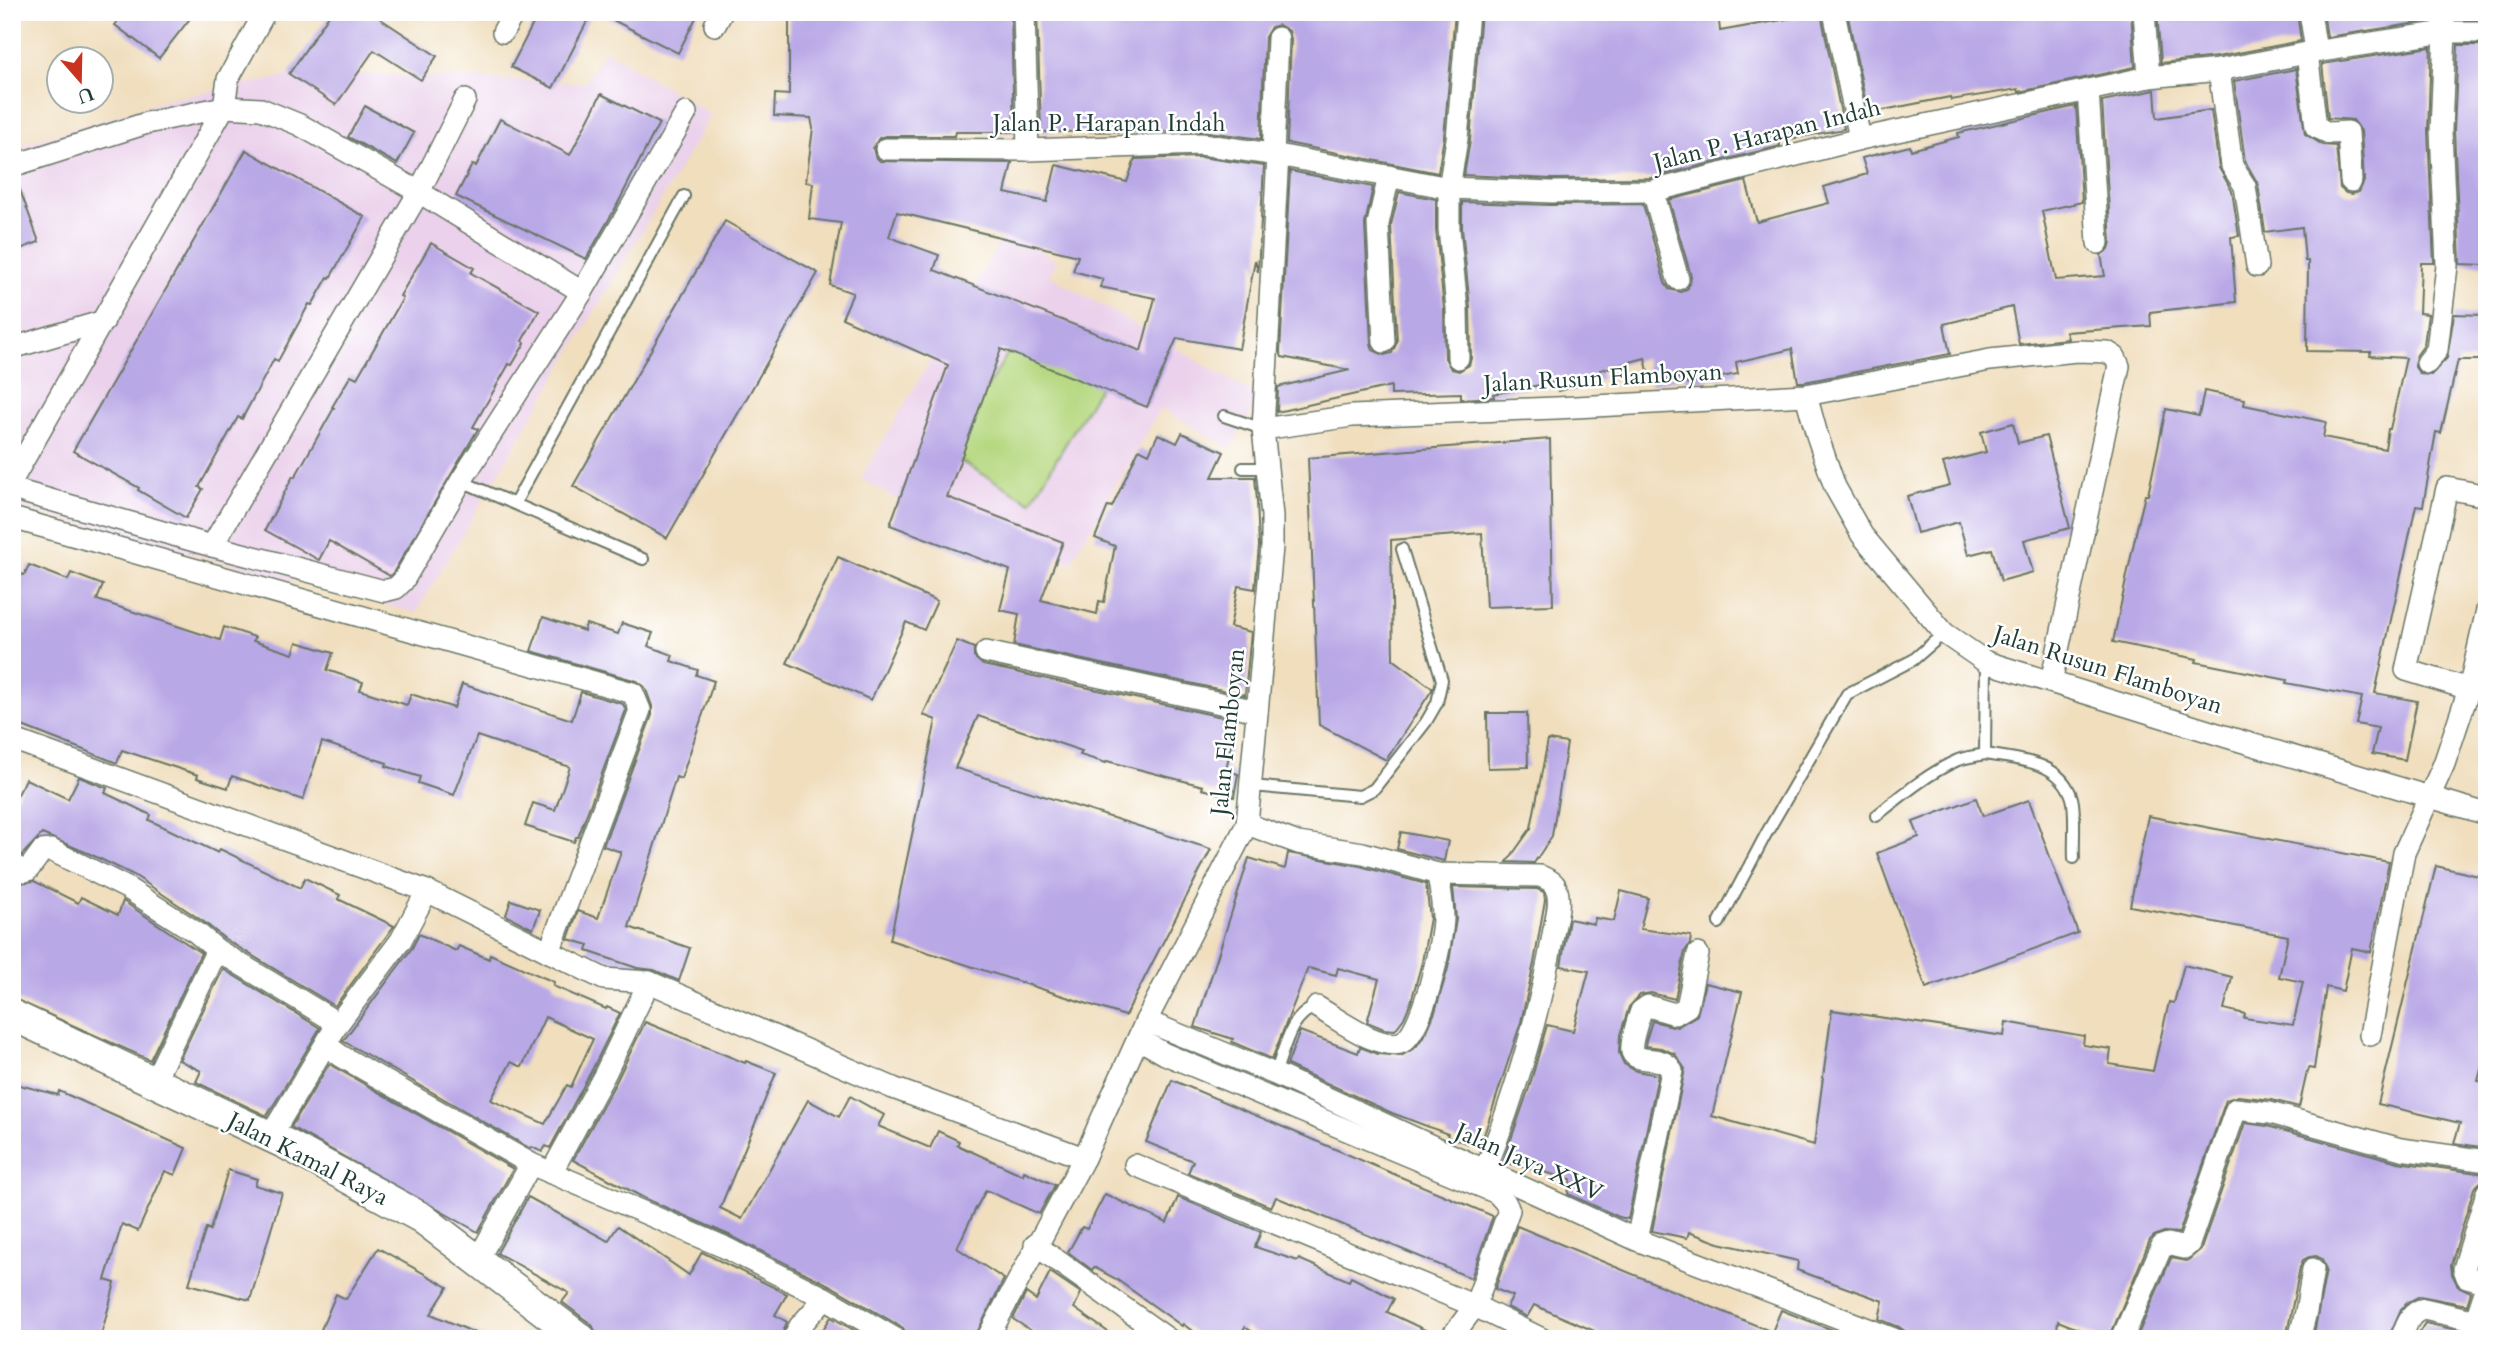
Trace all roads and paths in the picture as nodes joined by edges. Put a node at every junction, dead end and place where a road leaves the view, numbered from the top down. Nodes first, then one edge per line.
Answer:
1 (265, 12) edge
2 (514, 12) edge
3 (1024, 12) edge
4 (1468, 12) edge
5 (1834, 12) edge
6 (2144, 12) edge
7 (2310, 12) edge
8 (2444, 22) edge
9 (503, 32) dead end
10 (2487, 32) edge
11 (1278, 38) dead end
12 (2311, 52) junction
13 (2219, 70) junction
14 (2149, 77) junction
15 (2088, 90) junction
16 (465, 100) dead end
17 (224, 107) junction
18 (686, 113) dead end
19 (1860, 139) junction
20 (886, 149) dead end
21 (1028, 150) junction
22 (1275, 155) junction
23 (12, 166) edge
24 (1389, 176) junction
25 (2351, 181) dead end
26 (1449, 188) junction
27 (1653, 191) junction
28 (419, 192) junction
29 (684, 196) dead end
30 (2098, 243) dead end
31 (2257, 266) dead end
32 (1678, 279) dead end
33 (582, 292) junction
34 (104, 321) junction
35 (1384, 342) dead end
36 (12, 348) edge
37 (1458, 358) dead end
38 (2427, 363) dead end
39 (1806, 395) junction
40 (1224, 416) dead end
41 (1263, 429) junction
42 (1243, 468) dead end
43 (1267, 468) junction
44 (12, 480) edge
45 (461, 481) junction
46 (12, 489) edge
47 (2487, 496) edge
48 (515, 503) junction
49 (12, 518) edge
50 (212, 546) junction
51 (1402, 549) dead end
52 (643, 559) dead end
53 (2487, 610) edge
54 (1944, 633) junction
55 (986, 652) dead end
56 (1986, 662) junction
57 (2051, 681) junction
58 (2469, 689) junction
59 (1257, 711) junction
60 (13, 741) edge
61 (1985, 754) junction
62 (1252, 786) junction
63 (2431, 796) junction
64 (2487, 814) edge
65 (1876, 816) dead end
66 (1247, 824) junction
67 (2074, 858) dead end
68 (12, 865) edge
69 (1438, 874) junction
70 (427, 891) junction
71 (1719, 923) dead end
72 (218, 950) junction
73 (549, 952) junction
74 (1698, 954) dead end
75 (649, 982) junction
76 (1317, 1007) joint
77 (12, 1015) edge
78 (337, 1025) junction
79 (1143, 1030) junction
80 (2370, 1035) dead end
81 (326, 1045) junction
82 (1275, 1074) junction
83 (154, 1082) junction
84 (270, 1137) junction
85 (1084, 1158) junction
86 (2487, 1161) edge
87 (531, 1164) junction
88 (1135, 1165) dead end
89 (1485, 1171) junction
90 (551, 1173) junction
91 (2487, 1192) edge
92 (1637, 1240) junction
93 (1035, 1245) junction
94 (477, 1261) junction
95 (2313, 1269) dead end
96 (2487, 1286) edge
97 (825, 1298) junction
98 (1475, 1306) junction
99 (581, 1339) edge
100 (793, 1339) edge
101 (896, 1339) edge
102 (987, 1339) edge
103 (1168, 1339) edge
104 (1450, 1339) edge
105 (1542, 1339) edge
106 (1894, 1339) edge
107 (2122, 1339) edge
108 (2299, 1339) edge
109 (2401, 1339) edge

1 - 17 street
2 - 9 street
3 - 21 street
4 - 26 street
5 - 19 street
6 - 14 street
7 - 12 street
8 - 10 street, Jalan P. Harapan Indah
8 - 12 street, Jalan P. Harapan Indah
8 - 38 street
11 - 22 street, Jalan Flamboyan
12 - 13 street, Jalan P. Harapan Indah
12 - 25 street
13 - 14 street, Jalan P. Harapan Indah
13 - 31 street
14 - 15 street, Jalan P. Harapan Indah
15 - 19 street, Jalan P. Harapan Indah
15 - 30 street
16 - 28 street
17 - 23 street
17 - 28 street
17 - 34 street
18 - 33 street
19 - 27 street, Jalan P. Harapan Indah
20 - 21 street, Jalan P. Harapan Indah
21 - 22 street, Jalan P. Harapan Indah
22 - 24 street, Jalan P. Harapan Indah
22 - 41 street, Jalan Flamboyan
24 - 26 street, Jalan P. Harapan Indah
24 - 35 street
26 - 27 street, Jalan P. Harapan Indah
26 - 37 street
27 - 32 street
28 - 33 street
28 - 50 street
29 - 48 lane
33 - 45 street
34 - 36 street
34 - 44 street
39 - 41 street, Jalan Rusun Flamboyan
39 - 54 street, Jalan Rusun Flamboyan
39 - 57 street
40 - 41 lane
41 - 43 street, Jalan Flamboyan
42 - 43 lane
43 - 59 street, Jalan Flamboyan
45 - 48 lane
45 - 50 street
46 - 50 street
47 - 58 street
48 - 52 lane
49 - 73 street
51 - 62 lane
53 - 58 street
54 - 56 street, Jalan Rusun Flamboyan
54 - 71 lane
55 - 59 street
56 - 57 street, Jalan Rusun Flamboyan
56 - 61 lane
57 - 63 street, Jalan Rusun Flamboyan
58 - 63 street
59 - 62 street, Jalan Flamboyan
60 - 70 street
61 - 65 lane
61 - 67 lane
62 - 66 street, Jalan Flamboyan
63 - 64 street, Jalan Rusun Flamboyan
63 - 80 street
66 - 69 street
66 - 79 street, Jalan Flamboyan
68 - 72 street
69 - 76 street
69 - 89 street
70 - 73 street
70 - 78 street
72 - 78 street
72 - 83 street
73 - 75 street
74 - 92 street
75 - 85 street
75 - 90 street
76 - 82 lane
77 - 83 main road, Jalan Kamal Raya
78 - 81 street
79 - 82 street, Jalan Jaya XXV
79 - 85 street, Jalan Flamboyan
79 - 98 street
81 - 84 street
81 - 87 street
82 - 89 street, Jalan Jaya XXV
83 - 84 main road, Jalan Kamal Raya
84 - 94 main road, Jalan Kamal Raya
85 - 93 street, Jalan Flamboyan
86 - 107 street
87 - 90 street
87 - 94 street
88 - 98 street
89 - 92 street, Jalan Jaya XXV
90 - 97 street
91 - 96 street
92 - 106 street, Jalan Jaya XXV
93 - 102 street, Jalan Flamboyan
93 - 103 street
94 - 99 main road, Jalan Kamal Raya
95 - 108 street
96 - 109 street
97 - 100 street
97 - 101 street
98 - 104 street
98 - 105 street

